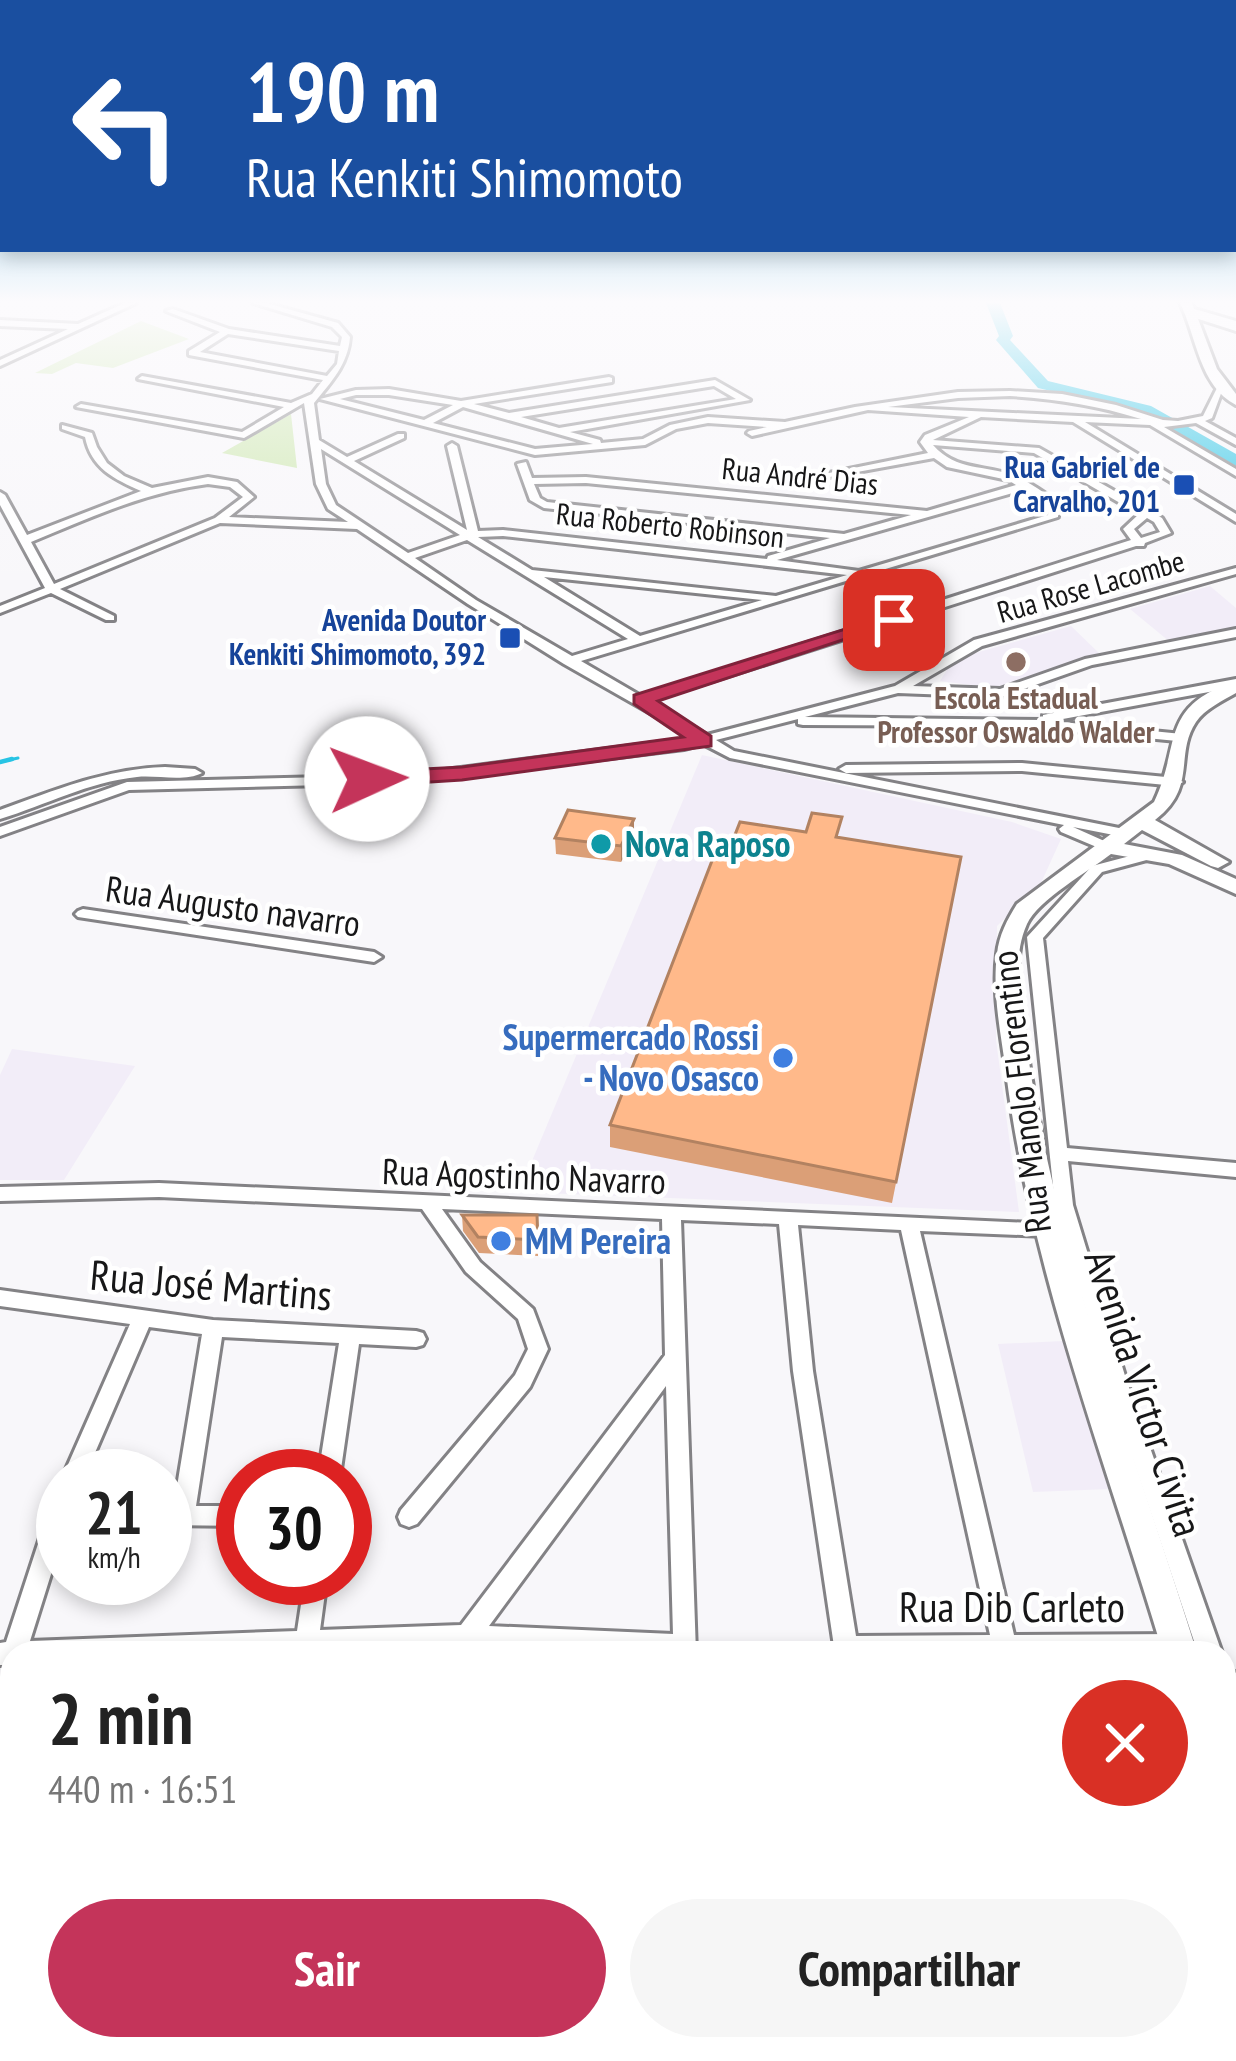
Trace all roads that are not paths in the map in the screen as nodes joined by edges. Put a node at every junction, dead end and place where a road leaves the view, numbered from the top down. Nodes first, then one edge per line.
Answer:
1 (254, 399) edge
2 (316, 399) edge
3 (331, 399) edge
4 (418, 399) edge
5 (496, 399) edge
6 (613, 399) edge
7 (744, 399) edge
8 (910, 399) edge
9 (1075, 399) edge
10 (1214, 399) edge
11 (309, 400) junction
12 (292, 406) junction
13 (456, 406) junction
14 (860, 406) junction
15 (80, 407) dead end
16 (501, 417) junction
17 (976, 417) junction
18 (1077, 422) junction
19 (1197, 423) junction
20 (424, 424) junction
21 (1159, 424) junction
22 (785, 425) junction
23 (65, 427) dead end
24 (554, 431) junction
25 (752, 433) dead end
26 (400, 436) dead end
27 (314, 441) junction
28 (925, 442) junction
29 (1236, 442) edge
30 (610, 445) junction
31 (452, 446) dead end
32 (934, 454) junction
33 (348, 460) junction
34 (522, 464) dead end
35 (1236, 473) edge
36 (824, 475) dead end
37 (527, 482) junction
38 (1025, 486) junction
39 (152, 492) junction
40 (0, 495) edge
41 (241, 507) junction
42 (338, 513) junction
43 (923, 513) junction
44 (1145, 514) junction
45 (1236, 519) edge
46 (219, 520) junction
47 (256, 520) junction
48 (319, 524) junction
49 (357, 526) junction
50 (473, 534) junction
51 (840, 536) junction
52 (25, 540) junction
53 (1140, 544) junction
54 (408, 556) junction
55 (766, 560) junction
56 (1236, 571) edge
57 (533, 573) junction
58 (860, 573) junction
59 (51, 589) junction
60 (777, 597) junction
61 (0, 610) edge
62 (110, 618) dead end
63 (1236, 633) edge
64 (638, 640) junction
65 (568, 661) junction
66 (1236, 685) edge
67 (898, 689) junction
68 (1178, 693) junction
69 (641, 700) junction
70 (1196, 706) junction
71 (1079, 713) junction
72 (778, 721) junction
73 (1021, 722) junction
74 (1090, 728) junction
75 (1177, 737) junction
76 (704, 741) junction
77 (809, 770) junction
78 (103, 775) junction
79 (250, 780) junction
80 (1176, 782) junction
81 (109, 790) junction
82 (60, 793) junction
83 (58, 812) junction
84 (0, 815) edge
85 (1056, 821) junction
86 (1136, 828) junction
87 (0, 832) edge
88 (1106, 847) junction
89 (1164, 850) junction
90 (1236, 872) edge
91 (1236, 887) edge
92 (83, 914) dead end
93 (374, 957) dead end
94 (1058, 1154) junction
95 (1236, 1170) edge
96 (0, 1194) edge
97 (430, 1206) junction
98 (671, 1215) junction
99 (788, 1220) junction
100 (909, 1224) junction
101 (1045, 1229) junction
102 (0, 1298) edge
103 (142, 1320) junction
104 (213, 1328) junction
105 (350, 1335) junction
106 (416, 1339) dead end
107 (675, 1358) junction
108 (86, 1449) edge
109 (188, 1449) edge
110 (333, 1449) edge
111 (410, 1517) dead end
112 (36, 1587) edge
113 (312, 1605) edge
114 (467, 1636) junction
115 (19, 1641) edge
116 (307, 1641) edge
117 (353, 1641) edge
118 (551, 1641) edge
119 (685, 1641) edge
120 (846, 1641) edge
121 (1003, 1641) edge
122 (1176, 1641) edge
123 (1206, 1641) edge

1 - 12 street
2 - 11 street
3 - 20 street
4 - 13 street
5 - 13 street
6 - 16 street
7 - 24 street
8 - 14 street
9 - 21 street
10 - 19 street
11 - 12 street
11 - 27 street
12 - 15 street
13 - 16 street
13 - 20 street
14 - 17 street
14 - 22 street
16 - 24 street
17 - 18 street
17 - 28 street
18 - 21 street
18 - 45 street
19 - 21 street
19 - 29 street
20 - 30 street
21 - 35 street
22 - 25 street
22 - 30 street
23 - 39 street
24 - 30 street
26 - 33 street
27 - 33 street
27 - 42 street
28 - 32 street
28 - 44 street
31 - 50 street
32 - 36 street
32 - 38 street
33 - 50 street
34 - 37 street
37 - 43 street, Rua André Dias
37 - 51 street
38 - 43 street
38 - 58 street
39 - 41 street
39 - 52 street
40 - 52 street
41 - 46 street
41 - 47 street
42 - 48 street
42 - 49 street
43 - 51 street
44 - 53 street
44 - 53 street
46 - 47 street
46 - 59 street
47 - 48 street
48 - 49 street
49 - 54 street
50 - 54 street
50 - 55 street, Rua Roberto Robinson
50 - 57 street
51 - 55 street
52 - 59 street
53 - 69 street
54 - 65 street
55 - 58 street, Rua Roberto Robinson
56 - 67 street, Rua Rose Lacombe
57 - 60 street
57 - 64 street
58 - 60 street
59 - 61 street
59 - 62 street
60 - 64 street
63 - 67 street
64 - 65 street
65 - 69 street
66 - 68 street
66 - 70 main road
67 - 72 street
68 - 70 street
68 - 71 street
69 - 76 street
70 - 75 main road
71 - 73 street
71 - 74 street
72 - 73 street
72 - 76 street
73 - 74 street
74 - 75 street
75 - 80 main road
76 - 77 street
76 - 79 street
77 - 80 street
77 - 85 street
78 - 79 street
78 - 81 street
78 - 82 street
79 - 81 street
80 - 86 main road
81 - 83 street
82 - 83 street
82 - 84 street
83 - 87 street
85 - 86 street
85 - 88 street
86 - 88 main road, Avenida Victor Civita
86 - 89 main road
88 - 89 main road
88 - 101 main road, Avenida Victor Civita
89 - 90 main road
89 - 91 main road
89 - 94 street, Rua Manolo Florentino
92 - 93 street, Rua Augusto navarro
94 - 95 street
94 - 123 street, Rua Manolo Florentino
96 - 97 street, Rua Agostinho Navarro
97 - 98 street, Rua Agostinho Navarro
97 - 111 street
98 - 99 street, Rua Agostinho Navarro
98 - 107 street
99 - 100 street, Rua Agostinho Navarro
99 - 120 street
100 - 101 street, Rua Agostinho Navarro
100 - 121 street
101 - 122 main road, Avenida Victor Civita
102 - 103 street, Rua José Martins
103 - 104 street, Rua José Martins
103 - 108 street
104 - 105 street, Rua José Martins
104 - 109 street
105 - 106 street, Rua José Martins
105 - 110 street
107 - 114 street
107 - 119 street
112 - 115 street
113 - 116 street
114 - 117 street
114 - 118 street

